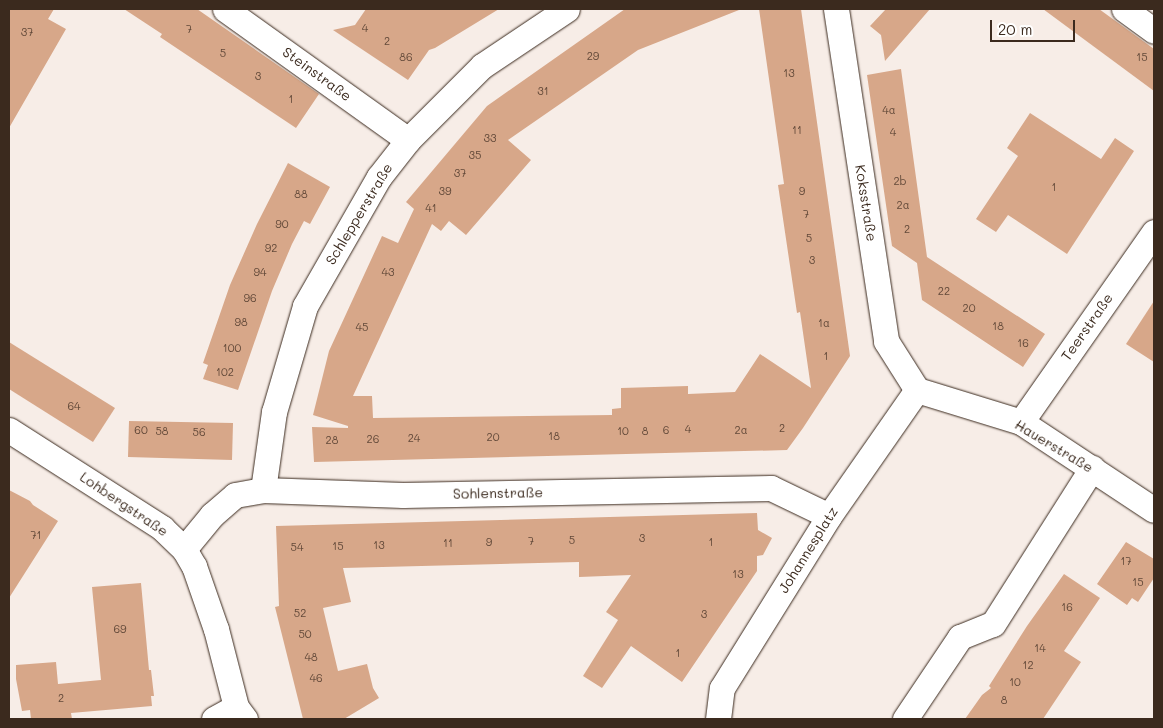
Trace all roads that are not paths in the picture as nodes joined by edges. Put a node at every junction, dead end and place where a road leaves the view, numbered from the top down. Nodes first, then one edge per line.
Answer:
1 (225, 9) edge
2 (567, 9) edge
3 (836, 9) edge
4 (1124, 9) edge
5 (1154, 30) edge
6 (408, 140) junction
7 (1154, 232) edge
8 (917, 390) junction
9 (1021, 422) junction
10 (9, 430) edge
11 (1092, 468) junction
12 (263, 490) junction
13 (1154, 510) edge
14 (829, 516) junction
15 (184, 549) junction
16 (240, 713) edge
17 (214, 719) edge
18 (718, 719) edge
19 (905, 719) edge

1 - 6 street, Steinstraße
2 - 6 street, Schlepperstraße
3 - 8 street, Koksstraße
4 - 5 street
6 - 12 street, Schlepperstraße
7 - 9 street, Teerstraße
8 - 9 street, Hauerstraße
8 - 14 street, Johannesplatz
9 - 11 street, Hauerstraße
10 - 15 street, Lohbergstraße
11 - 13 street, Hauerstraße
11 - 19 street
12 - 14 street, Sohlenstraße
12 - 15 street, Sohlenstraße
14 - 18 street, Johannesplatz
15 - 16 street, Lohbergstraße
16 - 17 street

